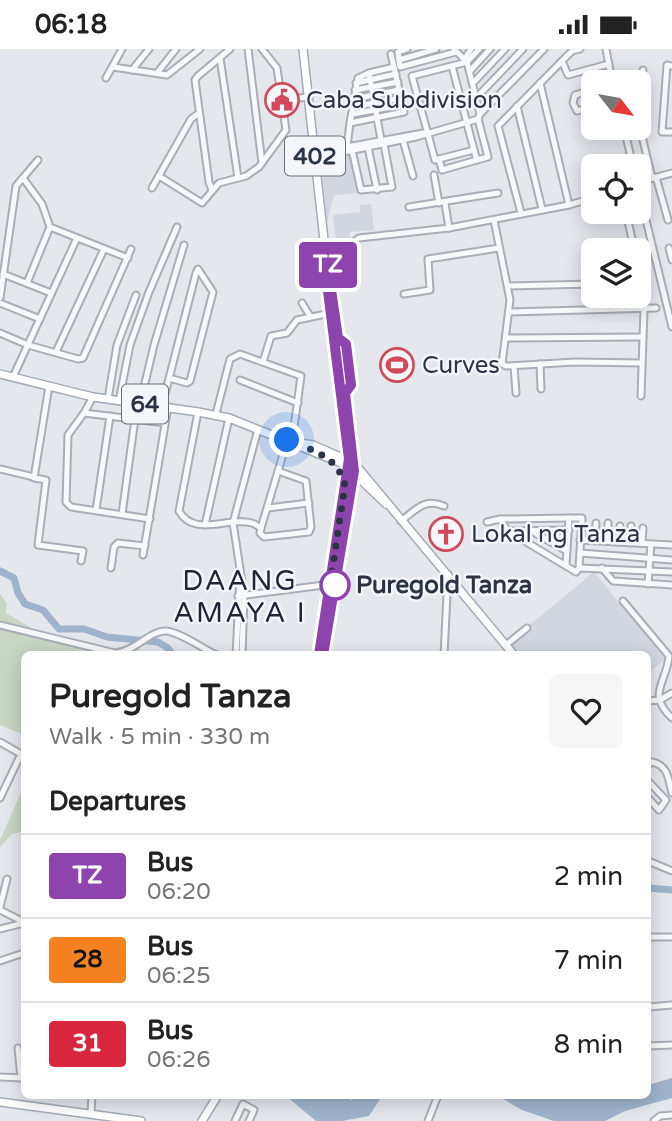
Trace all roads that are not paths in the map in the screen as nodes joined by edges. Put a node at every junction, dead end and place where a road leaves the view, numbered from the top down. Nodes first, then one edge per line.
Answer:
1 (122, 49) edge
2 (149, 49) edge
3 (176, 49) edge
4 (200, 49) edge
5 (230, 49) edge
6 (248, 49) edge
7 (262, 49) edge
8 (304, 49) edge
9 (407, 49) edge
10 (436, 49) edge
11 (471, 49) edge
12 (479, 49) edge
13 (490, 49) edge
14 (506, 49) edge
15 (523, 49) edge
16 (544, 49) edge
17 (580, 49) edge
18 (606, 49) edge
19 (455, 50) edge
20 (391, 54) dead end
21 (220, 58) junction
22 (399, 60) junction
23 (465, 61) junction
24 (562, 61) junction
25 (609, 64) junction
26 (409, 65) junction
27 (672, 66) edge
28 (113, 67) junction
29 (452, 67) junction
30 (132, 70) junction
31 (610, 70) edge
32 (395, 71) junction
33 (470, 71) junction
34 (157, 73) junction
35 (412, 76) junction
36 (106, 78) dead end
37 (370, 80) junction
38 (398, 82) junction
39 (473, 83) junction
40 (540, 83) junction
41 (356, 86) junction
42 (400, 90) junction
43 (581, 93) edge
44 (372, 95) junction
45 (309, 97) junction
46 (476, 97) junction
47 (354, 99) junction
48 (282, 100) junction
49 (403, 101) junction
50 (373, 103) junction
51 (517, 106) junction
52 (353, 107) junction
53 (375, 110) junction
54 (581, 110) edge
55 (199, 113) junction
56 (352, 114) junction
57 (479, 116) junction
58 (377, 119) junction
59 (467, 122) junction
60 (350, 124) junction
61 (426, 132) junction
62 (672, 132) edge
63 (412, 136) junction
64 (403, 140) junction
65 (643, 140) edge
66 (382, 142) junction
67 (368, 147) junction
68 (349, 148) junction
69 (474, 150) junction
70 (315, 155) junction
71 (439, 159) junction
72 (38, 160) dead end
73 (477, 160) junction
74 (262, 163) junction
75 (672, 173) edge
76 (434, 175) dead end
77 (159, 176) junction
78 (413, 176) dead end
79 (23, 177) junction
80 (239, 178) junction
81 (654, 178) junction
82 (651, 179) edge
83 (152, 188) dead end
84 (212, 190) junction
85 (377, 190) junction
86 (498, 193) dead end
87 (581, 202) edge
88 (442, 203) junction
89 (569, 205) junction
90 (409, 207) dead end
91 (542, 209) junction
92 (521, 213) junction
93 (494, 220) junction
94 (668, 220) dead end
95 (648, 224) edge
96 (50, 227) junction
97 (177, 227) dead end
98 (449, 228) junction
99 (77, 238) junction
100 (184, 245) dead end
101 (499, 248) junction
102 (669, 248) dead end
103 (104, 249) junction
104 (131, 249) dead end
105 (128, 258) junction
106 (672, 260) edge
107 (327, 262) junction
108 (3, 274) junction
109 (27, 283) junction
110 (581, 284) edge
111 (508, 286) junction
112 (51, 293) junction
113 (404, 294) dead end
114 (136, 295) dead end
115 (0, 300) edge
116 (302, 303) dead end
117 (656, 308) dead end
118 (644, 310) junction
119 (509, 312) junction
120 (331, 313) junction
121 (671, 315) edge
122 (310, 316) junction
123 (40, 319) junction
124 (672, 327) edge
125 (0, 333) edge
126 (643, 337) junction
127 (506, 338) junction
128 (28, 345) junction
129 (56, 352) junction
130 (262, 362) junction
131 (642, 363) junction
132 (540, 364) junction
133 (514, 366) junction
134 (0, 374) edge
135 (13, 377) junction
136 (169, 378) junction
137 (240, 380) dead end
138 (49, 386) junction
139 (541, 389) dead end
140 (516, 393) dead end
141 (641, 396) dead end
142 (93, 397) junction
143 (108, 399) junction
144 (119, 401) junction
145 (298, 403) junction
146 (140, 404) junction
147 (165, 407) junction
148 (198, 412) junction
149 (84, 413) junction
150 (216, 414) junction
151 (110, 416) junction
152 (229, 418) junction
153 (135, 419) junction
154 (165, 423) junction
155 (258, 429) junction
156 (345, 437) junction
157 (290, 441) junction
158 (329, 455) junction
159 (351, 465) junction
160 (0, 469) edge
161 (278, 471) junction
162 (34, 477) junction
163 (345, 485) junction
164 (309, 503) junction
165 (444, 506) dead end
166 (268, 507) junction
167 (96, 510) junction
168 (122, 514) junction
169 (569, 518) junction
170 (150, 519) junction
171 (500, 519) junction
172 (401, 521) junction
173 (487, 521) dead end
174 (233, 523) junction
175 (596, 523) dead end
176 (608, 523) dead end
177 (205, 525) junction
178 (620, 526) dead end
179 (631, 526) dead end
180 (261, 528) junction
181 (643, 528) dead end
182 (569, 530) junction
183 (508, 531) junction
184 (532, 531) junction
185 (580, 540) junction
186 (595, 540) junction
187 (607, 541) junction
188 (618, 542) junction
189 (631, 543) junction
190 (642, 543) junction
191 (651, 544) junction
192 (672, 545) edge
193 (145, 546) junction
194 (567, 551) junction
195 (580, 553) junction
196 (144, 555) dead end
197 (650, 558) junction
198 (672, 560) edge
199 (81, 561) dead end
200 (566, 565) junction
201 (111, 568) dead end
202 (579, 568) junction
203 (602, 568) junction
204 (649, 571) junction
205 (672, 572) edge
206 (448, 575) junction
207 (648, 584) junction
208 (332, 585) junction
209 (672, 585) edge
210 (241, 595) junction
211 (623, 601) dead end
212 (0, 625) edge
213 (527, 628) dead end
214 (506, 645) junction
215 (107, 651) edge
216 (121, 651) edge
217 (209, 651) edge
218 (236, 651) edge
219 (242, 651) edge
220 (322, 651) edge
221 (444, 651) edge
222 (511, 651) edge
223 (672, 693) edge
224 (660, 700) junction
225 (651, 701) edge
226 (672, 718) edge
227 (0, 742) edge
228 (651, 763) edge
229 (651, 784) edge
230 (672, 793) edge
231 (0, 798) edge
232 (651, 801) edge
233 (651, 862) edge
234 (672, 871) edge
235 (7, 879) dead end
236 (0, 908) edge
237 (21, 921) edge
238 (21, 924) edge
239 (0, 929) edge
240 (651, 937) edge
241 (672, 937) edge
242 (21, 954) edge
243 (0, 961) edge
244 (672, 1005) edge
245 (651, 1007) edge
246 (672, 1045) edge
247 (651, 1046) edge
248 (18, 1048) dead end
249 (21, 1070) edge
250 (0, 1077) edge
251 (21, 1078) edge
252 (92, 1099) edge
253 (214, 1099) edge
254 (437, 1099) edge
255 (0, 1102) edge
256 (91, 1114) junction
257 (672, 1115) edge
258 (141, 1121) edge
259 (200, 1121) edge
260 (235, 1121) edge
261 (249, 1121) edge
262 (428, 1121) edge
263 (654, 1121) edge

1 - 28 street
2 - 30 street
3 - 34 street
4 - 34 street
5 - 21 street
6 - 74 street
7 - 48 street
8 - 45 main road, 402
9 - 22 street
10 - 22 street
11 - 23 street
12 - 23 street
13 - 33 street
14 - 39 street
15 - 46 street
16 - 57 street
17 - 24 street
18 - 25 street
19 - 23 street
19 - 26 street
20 - 32 street
21 - 55 street
21 - 80 street
22 - 26 street
23 - 29 street
23 - 33 street
24 - 25 street
24 - 40 street
25 - 31 street
26 - 35 street
27 - 62 street
28 - 30 street
28 - 36 street
29 - 35 street
29 - 59 street
30 - 34 street
32 - 37 street
32 - 38 street
33 - 39 street
35 - 61 street
37 - 38 street
37 - 41 street
37 - 41 street
37 - 44 street
38 - 42 street
39 - 46 street
40 - 51 street
40 - 89 street
41 - 47 street
42 - 44 street
42 - 49 street
43 - 54 street
44 - 47 street
44 - 50 street
45 - 48 street
45 - 70 main road, 402
46 - 57 street
47 - 52 street
48 - 74 street
49 - 50 street
49 - 53 street
49 - 58 street
50 - 52 street
50 - 53 street
51 - 91 street
51 - 92 street
52 - 56 street
53 - 56 street
53 - 58 street
55 - 77 street
55 - 84 street
56 - 60 street
57 - 59 street
57 - 73 street
58 - 60 street
58 - 66 street
59 - 61 street
59 - 69 street
60 - 68 street
61 - 63 street
61 - 71 street
63 - 64 street
63 - 66 street
64 - 66 street
64 - 78 street
65 - 81 street
66 - 67 street
66 - 68 street
66 - 85 street
67 - 68 street
67 - 85 street
68 - 70 street
68 - 85 street
69 - 71 street
69 - 73 street
70 - 107 main road, 402
71 - 73 street
72 - 79 street
74 - 80 street
75 - 81 street
76 - 88 street
77 - 83 street
77 - 84 street
79 - 96 street
79 - 108 street
80 - 84 street
81 - 82 street
81 - 94 street
86 - 88 street
87 - 89 street
88 - 90 street
88 - 98 street
89 - 91 street
91 - 92 street
92 - 93 street
93 - 98 street
93 - 101 street
95 - 121 street
96 - 99 street
96 - 109 street
97 - 144 street
98 - 107 street
99 - 103 street
99 - 112 street
100 - 146 street
101 - 111 street
101 - 113 street
102 - 106 street
103 - 105 street
103 - 129 street
104 - 105 street
105 - 129 street
107 - 120 main road, 402
107 - 159 main road, 402
108 - 109 street
108 - 115 street
109 - 112 street
110 - 111 street
111 - 119 street
112 - 123 street
114 - 143 street
115 - 123 street
116 - 122 street
117 - 118 street
118 - 119 street
118 - 126 street
119 - 127 street
120 - 122 street
120 - 156 main road, 402
121 - 124 street
122 - 130 street
123 - 128 street
125 - 128 street
126 - 127 street
126 - 131 street
127 - 133 street
128 - 129 street
128 - 135 street
130 - 145 street
130 - 150 street
131 - 132 street
131 - 141 street
132 - 133 street
132 - 139 street
133 - 140 street
134 - 135 main road, 64
135 - 138 main road, 64
136 - 136 street
136 - 147 street
137 - 145 street
138 - 142 main road, 64
138 - 162 street
142 - 143 main road, 64
142 - 149 street
143 - 144 main road, 64
144 - 146 main road, 64
145 - 157 street
146 - 147 main road, 64
147 - 148 main road, 64
147 - 154 street
148 - 150 main road, 64
148 - 177 street
149 - 151 street
149 - 167 street
150 - 152 main road, 64
151 - 153 street
151 - 167 street
152 - 155 main road, 64
152 - 177 street
153 - 154 street
153 - 168 street
154 - 170 street
155 - 157 main road, 64
155 - 174 street
156 - 158 main road
156 - 159 main road, 402
157 - 158 main road, 64
157 - 161 street
158 - 159 main road, 64
158 - 163 main road
159 - 163 main road
159 - 172 main road
159 - 208 main road
160 - 162 street
161 - 164 street
161 - 166 street
162 - 199 street
163 - 208 main road
164 - 166 street
164 - 180 street
165 - 172 street
166 - 180 street
167 - 168 street
168 - 170 street
169 - 171 street
169 - 182 street
169 - 185 street
170 - 193 street
171 - 173 street
171 - 183 street
172 - 206 main road
174 - 177 street
174 - 180 street
174 - 210 street
175 - 186 street
176 - 187 street
178 - 188 street
179 - 189 street
181 - 190 street
182 - 184 street
182 - 194 street
183 - 184 street
183 - 200 street
184 - 194 street
185 - 186 street
185 - 195 street
186 - 187 street
187 - 188 street
188 - 189 street
189 - 190 street
190 - 191 street
191 - 192 street
191 - 197 street
193 - 196 street
193 - 201 street
194 - 200 street
195 - 197 street
195 - 202 street
197 - 198 street
197 - 204 street
200 - 202 street
202 - 203 street
203 - 204 street
203 - 207 street
204 - 205 street
204 - 207 street
206 - 214 main road
206 - 221 street
207 - 209 street
208 - 210 street
208 - 220 main road
210 - 218 street
210 - 219 street
211 - 224 street
212 - 215 street
213 - 214 street
214 - 222 main road
216 - 217 street
223 - 224 street
224 - 225 street
224 - 226 street
227 - 231 street
228 - 230 street
229 - 232 street
233 - 234 street
235 - 236 street
236 - 237 street
238 - 239 street
240 - 241 street
242 - 243 street
244 - 245 street
246 - 247 street
248 - 249 street
250 - 251 street
252 - 256 street
253 - 259 main road
254 - 262 street
255 - 256 main road
256 - 258 main road
257 - 263 street
260 - 261 street

